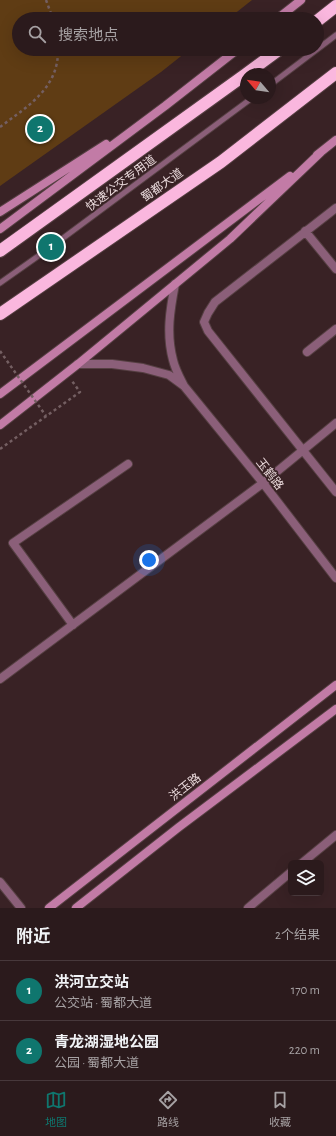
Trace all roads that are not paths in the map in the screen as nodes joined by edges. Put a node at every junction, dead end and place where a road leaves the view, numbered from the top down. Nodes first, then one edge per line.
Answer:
1 (301, 0) edge
2 (336, 6) edge
3 (286, 12) edge
4 (324, 15) edge
5 (336, 35) edge
6 (324, 44) edge
7 (229, 56) edge
8 (270, 56) edge
9 (308, 56) edge
10 (254, 68) edge
11 (336, 73) edge
12 (240, 78) edge
13 (276, 80) edge
14 (244, 104) edge
15 (165, 106) junction
16 (336, 140) edge
17 (321, 152) junction
18 (336, 208) edge
19 (0, 212) edge
20 (0, 229) edge
21 (305, 232) junction
22 (0, 252) edge
23 (336, 269) edge
24 (0, 283) edge
25 (175, 284) junction
26 (0, 314) edge
27 (336, 329) edge
28 (307, 352) dead end
29 (78, 364) junction
30 (184, 386) junction
31 (0, 394) edge
32 (336, 423) edge
33 (0, 425) edge
34 (303, 449) junction
35 (128, 464) dead end
36 (262, 484) junction
37 (336, 492) edge
38 (336, 578) edge
39 (73, 625) junction
40 (0, 679) edge
41 (336, 685) edge
42 (336, 709) edge
43 (336, 836) edge
44 (306, 860) edge
45 (288, 875) edge
46 (0, 882) edge
47 (21, 908) edge
48 (49, 908) edge
49 (76, 908) edge
50 (248, 908) edge

1 - 3 main road
2 - 4 highway
5 - 6 lane
7 - 15 main road
8 - 10 highway
9 - 13 lane
11 - 26 highway, 蜀都大道
12 - 22 highway
14 - 24 lane, 快速公交专用道
15 - 19 main road
15 - 20 main road
16 - 17 main road
17 - 25 main road
17 - 31 main road
18 - 21 street
21 - 23 street
21 - 34 street
25 - 29 main road
25 - 30 street
27 - 28 street
29 - 30 street
29 - 33 main road
30 - 36 street, 玉鹤路
32 - 34 street
34 - 36 street
34 - 37 street
35 - 39 street
36 - 38 street, 玉鹤路
36 - 39 street
39 - 40 street
41 - 48 main road, 洪玉路
42 - 49 main road
43 - 44 street
45 - 50 street
46 - 47 street

